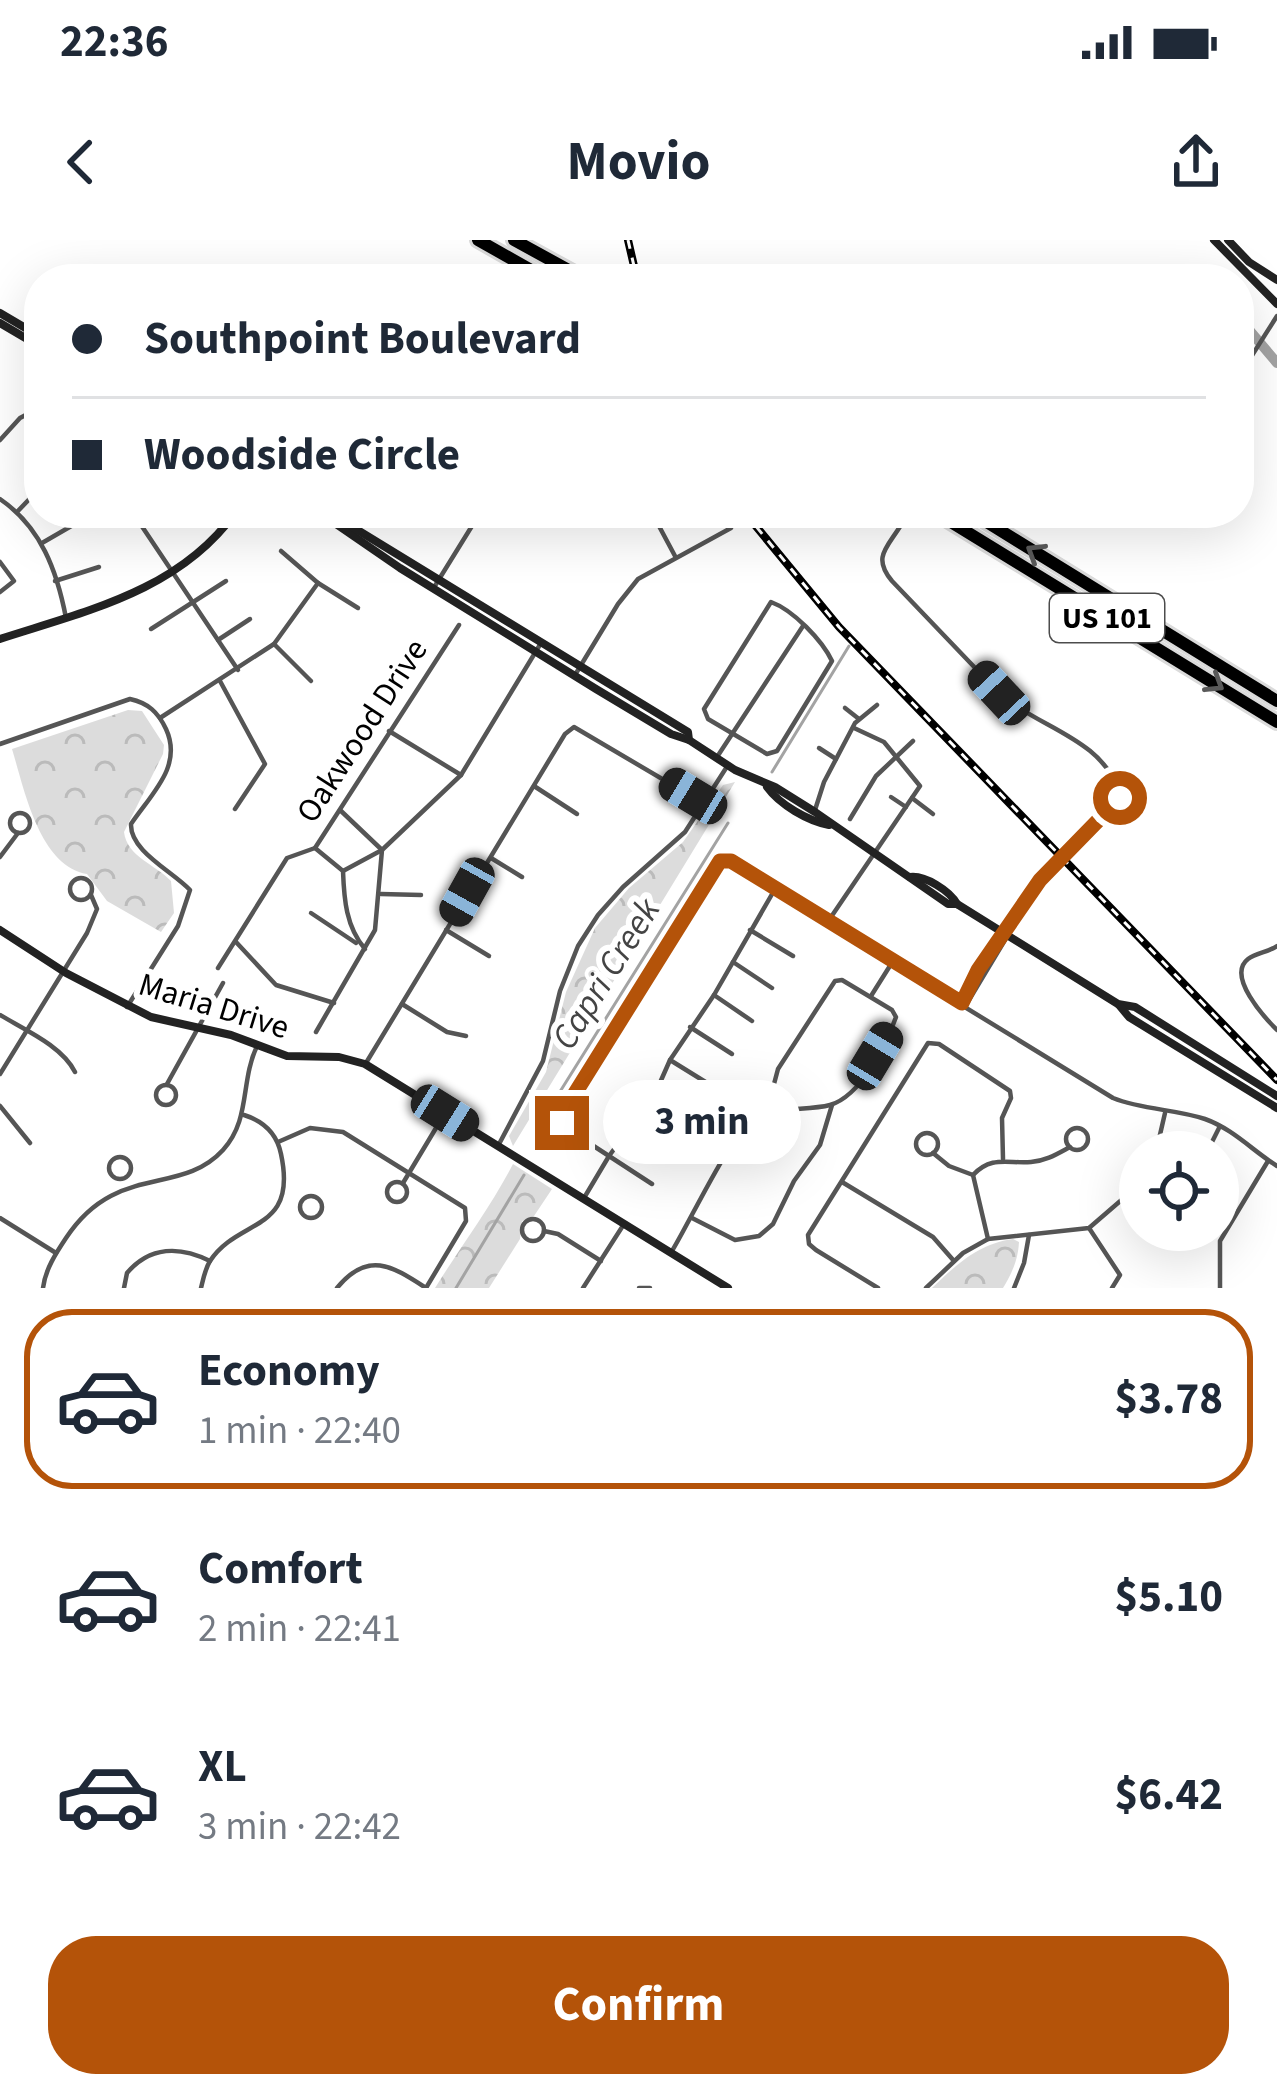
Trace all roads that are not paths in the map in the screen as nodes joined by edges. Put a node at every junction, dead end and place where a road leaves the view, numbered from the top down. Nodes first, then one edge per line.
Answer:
1 (478, 240) edge
2 (514, 240) edge
3 (1214, 240) edge
4 (1228, 240) edge
5 (520, 264) edge
6 (558, 264) edge
7 (1238, 264) edge
8 (1253, 264) edge
9 (1254, 281) edge
10 (1277, 304) edge
11 (1277, 316) edge
12 (1254, 352) edge
13 (24, 416) edge
14 (0, 440) edge
15 (27, 528) edge
16 (68, 528) edge
17 (143, 528) edge
18 (222, 528) edge
19 (338, 528) edge
20 (353, 528) edge
21 (471, 528) edge
22 (660, 528) edge
23 (731, 528) dead end
24 (899, 528) edge
25 (960, 528) edge
26 (996, 528) edge
27 (42, 543) junction
28 (280, 551) dead end
29 (675, 556) junction
30 (0, 562) edge
31 (99, 567) dead end
32 (172, 573) junction
33 (440, 579) junction
34 (55, 581) junction
35 (226, 581) dead end
36 (318, 583) junction
37 (433, 589) junction
38 (0, 592) edge
39 (193, 604) junction
40 (358, 608) dead end
41 (66, 618) junction
42 (250, 619) dead end
43 (458, 625) dead end
44 (802, 626) junction
45 (151, 629) dead end
46 (0, 639) edge
47 (218, 640) junction
48 (274, 644) junction
49 (539, 647) junction
50 (238, 670) junction
51 (577, 672) junction
52 (311, 680) dead end
53 (220, 681) junction
54 (1277, 701) edge
55 (878, 705) dead end
56 (845, 708) dead end
57 (160, 718) junction
58 (859, 719) junction
59 (1277, 722) edge
60 (854, 728) junction
61 (389, 731) junction
62 (733, 734) junction
63 (914, 741) dead end
64 (0, 744) edge
65 (819, 748) dead end
66 (897, 757) junction
67 (716, 758) junction
68 (836, 759) junction
69 (728, 766) junction
70 (461, 775) junction
71 (534, 786) junction
72 (766, 786) junction
73 (891, 797) dead end
74 (912, 798) junction
75 (704, 802) junction
76 (906, 807) junction
77 (236, 809) dead end
78 (340, 810) junction
79 (815, 812) junction
80 (577, 814) dead end
81 (933, 814) dead end
82 (850, 819) dead end
83 (831, 825) junction
84 (19, 833) dead end
85 (316, 848) junction
86 (382, 850) junction
87 (872, 854) junction
88 (0, 857) edge
89 (491, 858) junction
90 (343, 871) junction
91 (522, 877) dead end
92 (775, 889) junction
93 (381, 894) junction
94 (91, 895) dead end
95 (421, 895) dead end
96 (310, 913) dead end
97 (828, 921) junction
98 (0, 930) edge
99 (446, 930) junction
100 (750, 930) junction
101 (1006, 935) junction
102 (236, 942) junction
103 (1277, 946) edge
104 (365, 949) junction
105 (489, 956) dead end
106 (793, 956) dead end
107 (893, 961) junction
108 (733, 962) junction
109 (218, 968) dead end
110 (66, 973) junction
111 (223, 982) dead end
112 (772, 988) dead end
113 (715, 995) junction
114 (871, 996) junction
115 (334, 1003) junction
116 (402, 1004) junction
117 (964, 1004) junction
118 (1118, 1004) junction
119 (128, 1006) junction
120 (0, 1015) edge
121 (752, 1021) dead end
122 (690, 1028) junction
123 (195, 1029) junction
124 (1277, 1030) edge
125 (28, 1032) junction
126 (316, 1032) dead end
127 (466, 1036) dead end
128 (257, 1046) junction
129 (732, 1054) dead end
130 (670, 1060) junction
131 (365, 1064) junction
132 (75, 1072) dead end
133 (0, 1075) edge
134 (167, 1084) dead end
135 (712, 1086) dead end
136 (655, 1094) junction
137 (1277, 1096) edge
138 (832, 1105) junction
139 (0, 1106) edge
140 (1277, 1108) edge
141 (774, 1112) junction
142 (1165, 1112) junction
143 (445, 1113) junction
144 (244, 1115) junction
145 (692, 1119) dead end
146 (1220, 1126) junction
147 (633, 1127) junction
148 (1161, 1131) edge
149 (1218, 1131) edge
150 (278, 1142) junction
151 (30, 1143) dead end
152 (498, 1146) junction
153 (1070, 1147) dead end
154 (671, 1152) dead end
155 (933, 1153) dead end
156 (609, 1156) junction
157 (1003, 1159) junction
158 (1268, 1161) junction
159 (1277, 1166) edge
160 (409, 1173) junction
161 (973, 1174) junction
162 (842, 1182) junction
163 (403, 1183) dead end
164 (652, 1184) dead end
165 (280, 1197) junction
166 (584, 1198) junction
167 (1119, 1202) edge
168 (300, 1203) dead end
169 (0, 1218) edge
170 (692, 1218) junction
171 (624, 1224) junction
172 (1089, 1228) junction
173 (544, 1231) dead end
174 (1029, 1235) junction
175 (988, 1239) junction
176 (671, 1252) junction
177 (56, 1253) junction
178 (210, 1261) junction
179 (601, 1261) junction
180 (954, 1261) junction
181 (43, 1288) edge
182 (124, 1288) edge
183 (201, 1288) edge
184 (338, 1288) edge
185 (426, 1288) edge
186 (583, 1288) edge
187 (639, 1288) edge
188 (650, 1288) edge
189 (728, 1288) edge
190 (878, 1288) edge
191 (926, 1288) edge
192 (1013, 1288) edge
193 (1112, 1288) edge
194 (1220, 1288) edge

1 - 5 highway
2 - 6 highway
3 - 7 main road
4 - 8 main road
9 - 10 main road
11 - 12 street
13 - 14 street
15 - 27 street
16 - 27 street
17 - 32 street
18 - 32 main road
19 - 37 main road
20 - 33 main road
21 - 33 street
22 - 29 street
23 - 29 street
24 - 101 street
25 -> 59 highway, US 101
54 -> 26 highway, US 101
27 - 34 street
28 - 36 street
29 - 51 street
30 - 38 street
31 - 34 street
32 - 39 street
32 - 41 main road
33 - 37 street
33 - 49 main road
34 - 41 street
35 - 39 street
36 - 40 street
36 - 48 street
37 - 49 main road
39 - 45 street
39 - 47 street
41 - 46 main road
42 - 47 street
43 - 61 street, Oakwood Drive
44 - 62 street
44 - 62 street
44 - 62 street
47 - 50 street
48 - 50 street
48 - 52 street
49 - 51 main road
49 - 70 street
50 - 53 street
51 - 67 main road
53 - 57 street
53 - 77 street
55 - 58 street
56 - 58 street
57 - 64 street
57 - 119 street
58 - 60 street
60 - 66 street
60 - 68 street
61 - 70 street
61 - 78 street, Oakwood Drive
62 - 67 street
63 - 66 street
65 - 68 street
66 - 74 street
66 - 82 street
67 - 69 main road
68 - 79 street
69 - 72 main road
69 - 75 street
70 - 86 street
71 - 75 street
71 - 80 street
71 - 89 street
72 - 79 main road
72 - 83 main road
73 - 76 street
74 - 76 street
74 - 81 street
75 - 152 street
76 - 87 street
78 - 85 street, Oakwood Drive
78 - 86 street
79 - 83 main road
83 - 87 main road
84 - 88 street
85 - 90 street
85 - 102 street, Oakwood Drive
86 - 90 street
86 - 93 street
87 - 97 street
87 - 101 main road
89 - 91 street
89 - 99 street
90 - 104 street
92 - 97 street
92 - 100 street
92 - 156 street
93 - 95 street
93 - 104 street
94 - 110 street
96 - 104 street
97 - 107 street
98 - 110 main road, Maria Drive
99 - 105 street
99 - 116 street
100 - 106 street
100 - 108 street
101 - 117 street
101 - 118 main road
102 - 109 street, Oakwood Drive
102 - 115 street
103 - 124 street
104 - 115 street
107 - 114 street
107 - 117 street
108 - 112 street
108 - 113 street
110 - 119 main road, Maria Drive
110 - 125 street
111 - 123 street
113 - 121 street
113 - 122 street
114 - 138 street
114 - 141 street
115 - 126 street
116 - 127 street
116 - 131 street
117 - 142 street
118 - 137 main road
118 - 140 main road
119 - 123 main road, Maria Drive
120 - 125 street
122 - 129 street
122 - 130 street
123 - 128 main road, Maria Drive
123 - 134 street
125 - 132 street
125 - 133 street
128 - 131 main road, Maria Drive
128 - 144 street
130 - 135 street
130 - 136 street
131 - 143 main road, Maria Drive
136 - 145 street
136 - 147 street
138 - 141 street
138 - 170 street
139 - 151 street
141 - 170 street
142 - 146 street
142 - 148 street
143 - 152 main road, Maria Drive
143 - 160 street
144 - 150 street
144 - 177 street
146 - 149 street
146 - 158 street
147 - 154 street
147 - 156 street
150 - 160 street
150 - 165 street
152 - 166 main road, Maria Drive
153 - 157 street
155 - 161 street
156 - 164 street
156 - 166 street
157 - 161 street
157 - 162 street
158 - 159 street
158 - 194 street
160 - 163 street
160 - 185 street
161 - 175 street
162 - 180 street
162 - 190 street
165 - 168 street
165 - 178 street
166 - 171 main road, Maria Drive
167 - 172 street
169 - 177 street
170 - 176 street
171 - 176 main road, Maria Drive
171 - 179 street
172 - 174 street
172 - 193 street
173 - 179 street
174 - 175 street
174 - 192 street
175 - 180 street
176 - 189 main road, Maria Drive
177 - 181 street
178 - 182 street
178 - 183 street
179 - 186 street
180 - 191 street
184 - 185 street
187 - 188 street

